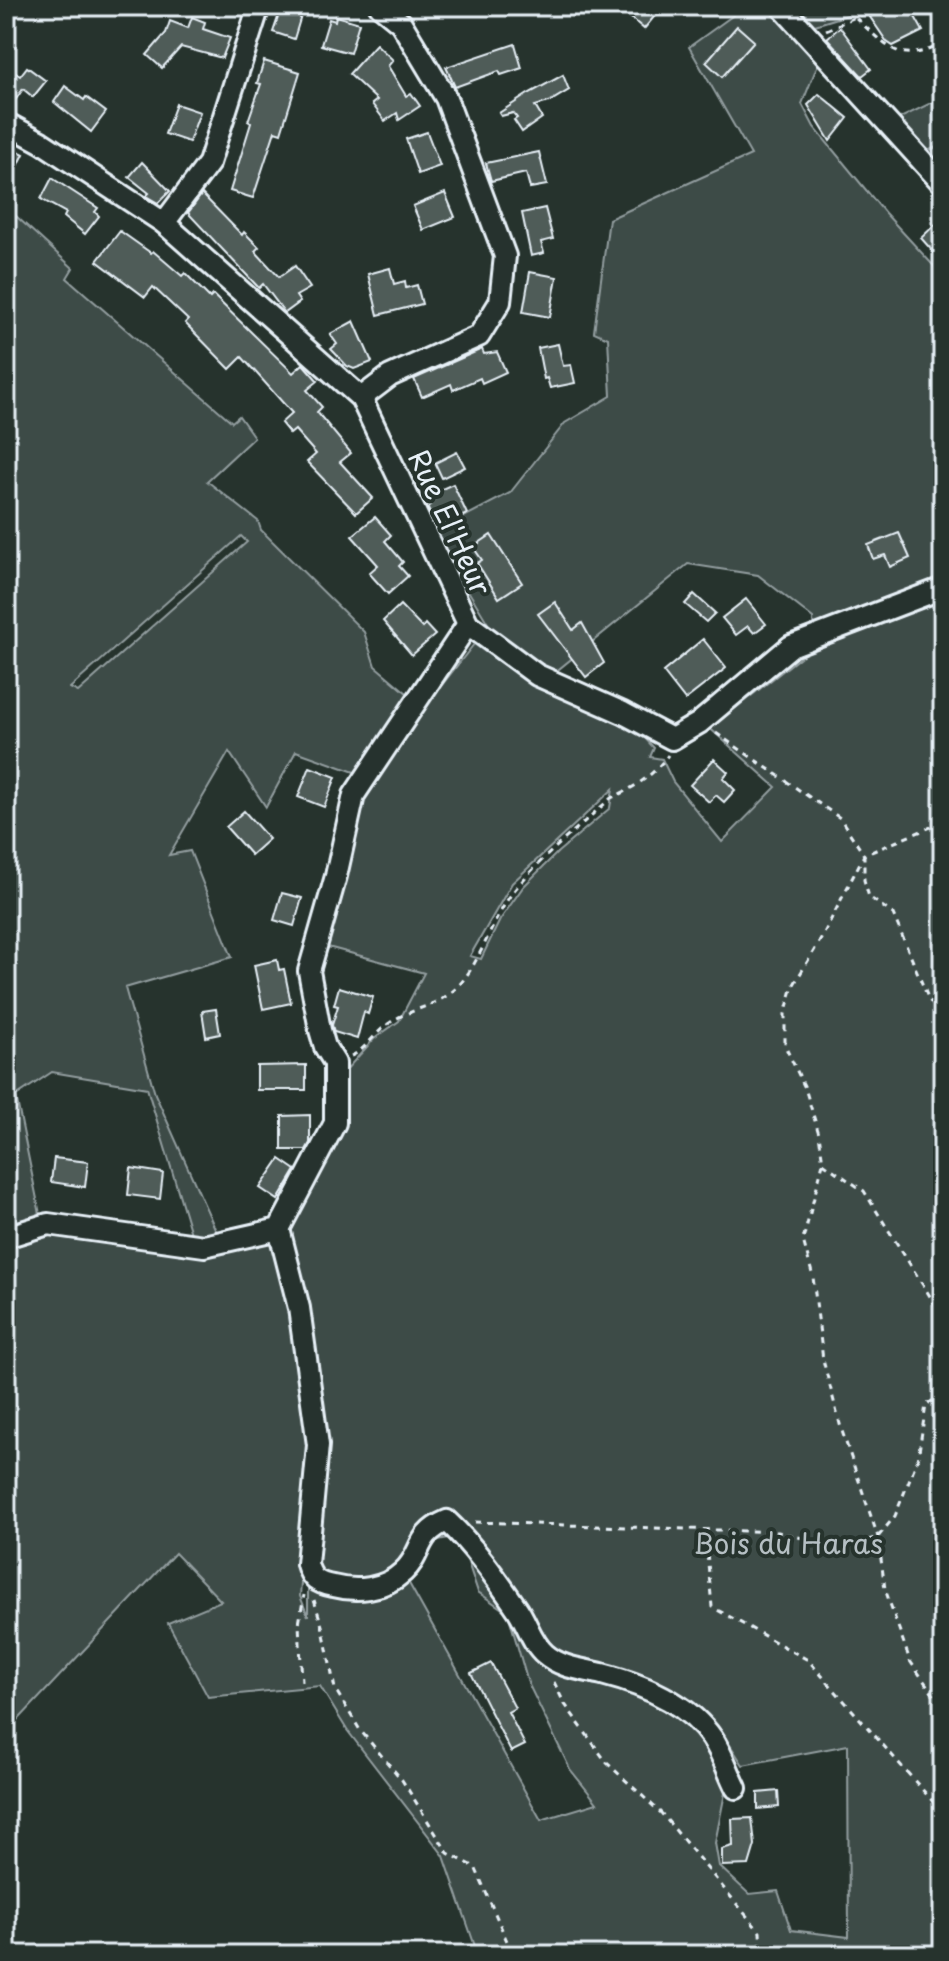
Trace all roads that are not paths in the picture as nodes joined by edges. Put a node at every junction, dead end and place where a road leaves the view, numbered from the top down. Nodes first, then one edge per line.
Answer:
1 (259, 6) edge
2 (380, 6) edge
3 (781, 6) edge
4 (6, 123) edge
5 (943, 184) edge
6 (164, 223) junction
7 (361, 398) junction
8 (943, 588) edge
9 (468, 624) junction
10 (279, 1229) junction
11 (6, 1237) edge
12 (736, 1788) dead end

1 - 6 street
2 - 7 street
3 - 5 street
4 - 6 street, Rue El'Heur
6 - 7 street, Rue El'Heur
7 - 9 street, Rue El'Heur
8 - 9 street, Rue El'Heur
9 - 10 street
10 - 11 street
10 - 12 street

